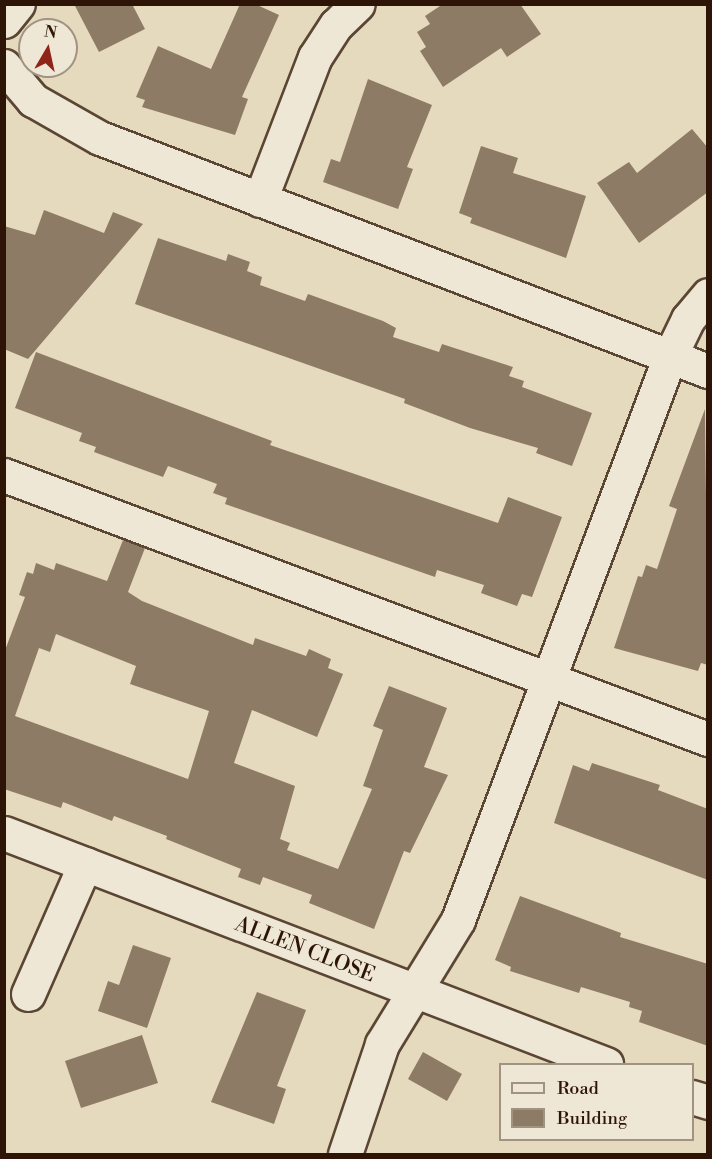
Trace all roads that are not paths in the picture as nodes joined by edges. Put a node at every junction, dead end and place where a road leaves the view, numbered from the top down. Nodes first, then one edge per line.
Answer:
1 (18, 4) edge
2 (358, 4) edge
3 (4, 21) edge
4 (4, 66) edge
5 (260, 200) junction
6 (708, 295) edge
7 (670, 356) junction
8 (708, 371) edge
9 (4, 474) edge
10 (548, 679) junction
11 (708, 739) edge
12 (4, 833) edge
13 (85, 864) junction
14 (411, 992) junction
15 (28, 994) dead end
16 (601, 1063) edge
17 (345, 1155) edge

1 - 3 street
2 - 5 street
4 - 5 street
5 - 7 street
6 - 7 street
7 - 8 street
7 - 10 street
9 - 10 street
10 - 11 street
10 - 14 street
12 - 13 street, ALLEN CLOSE
13 - 14 street, ALLEN CLOSE
13 - 15 street
14 - 16 street, ALLEN CLOSE
14 - 17 street

